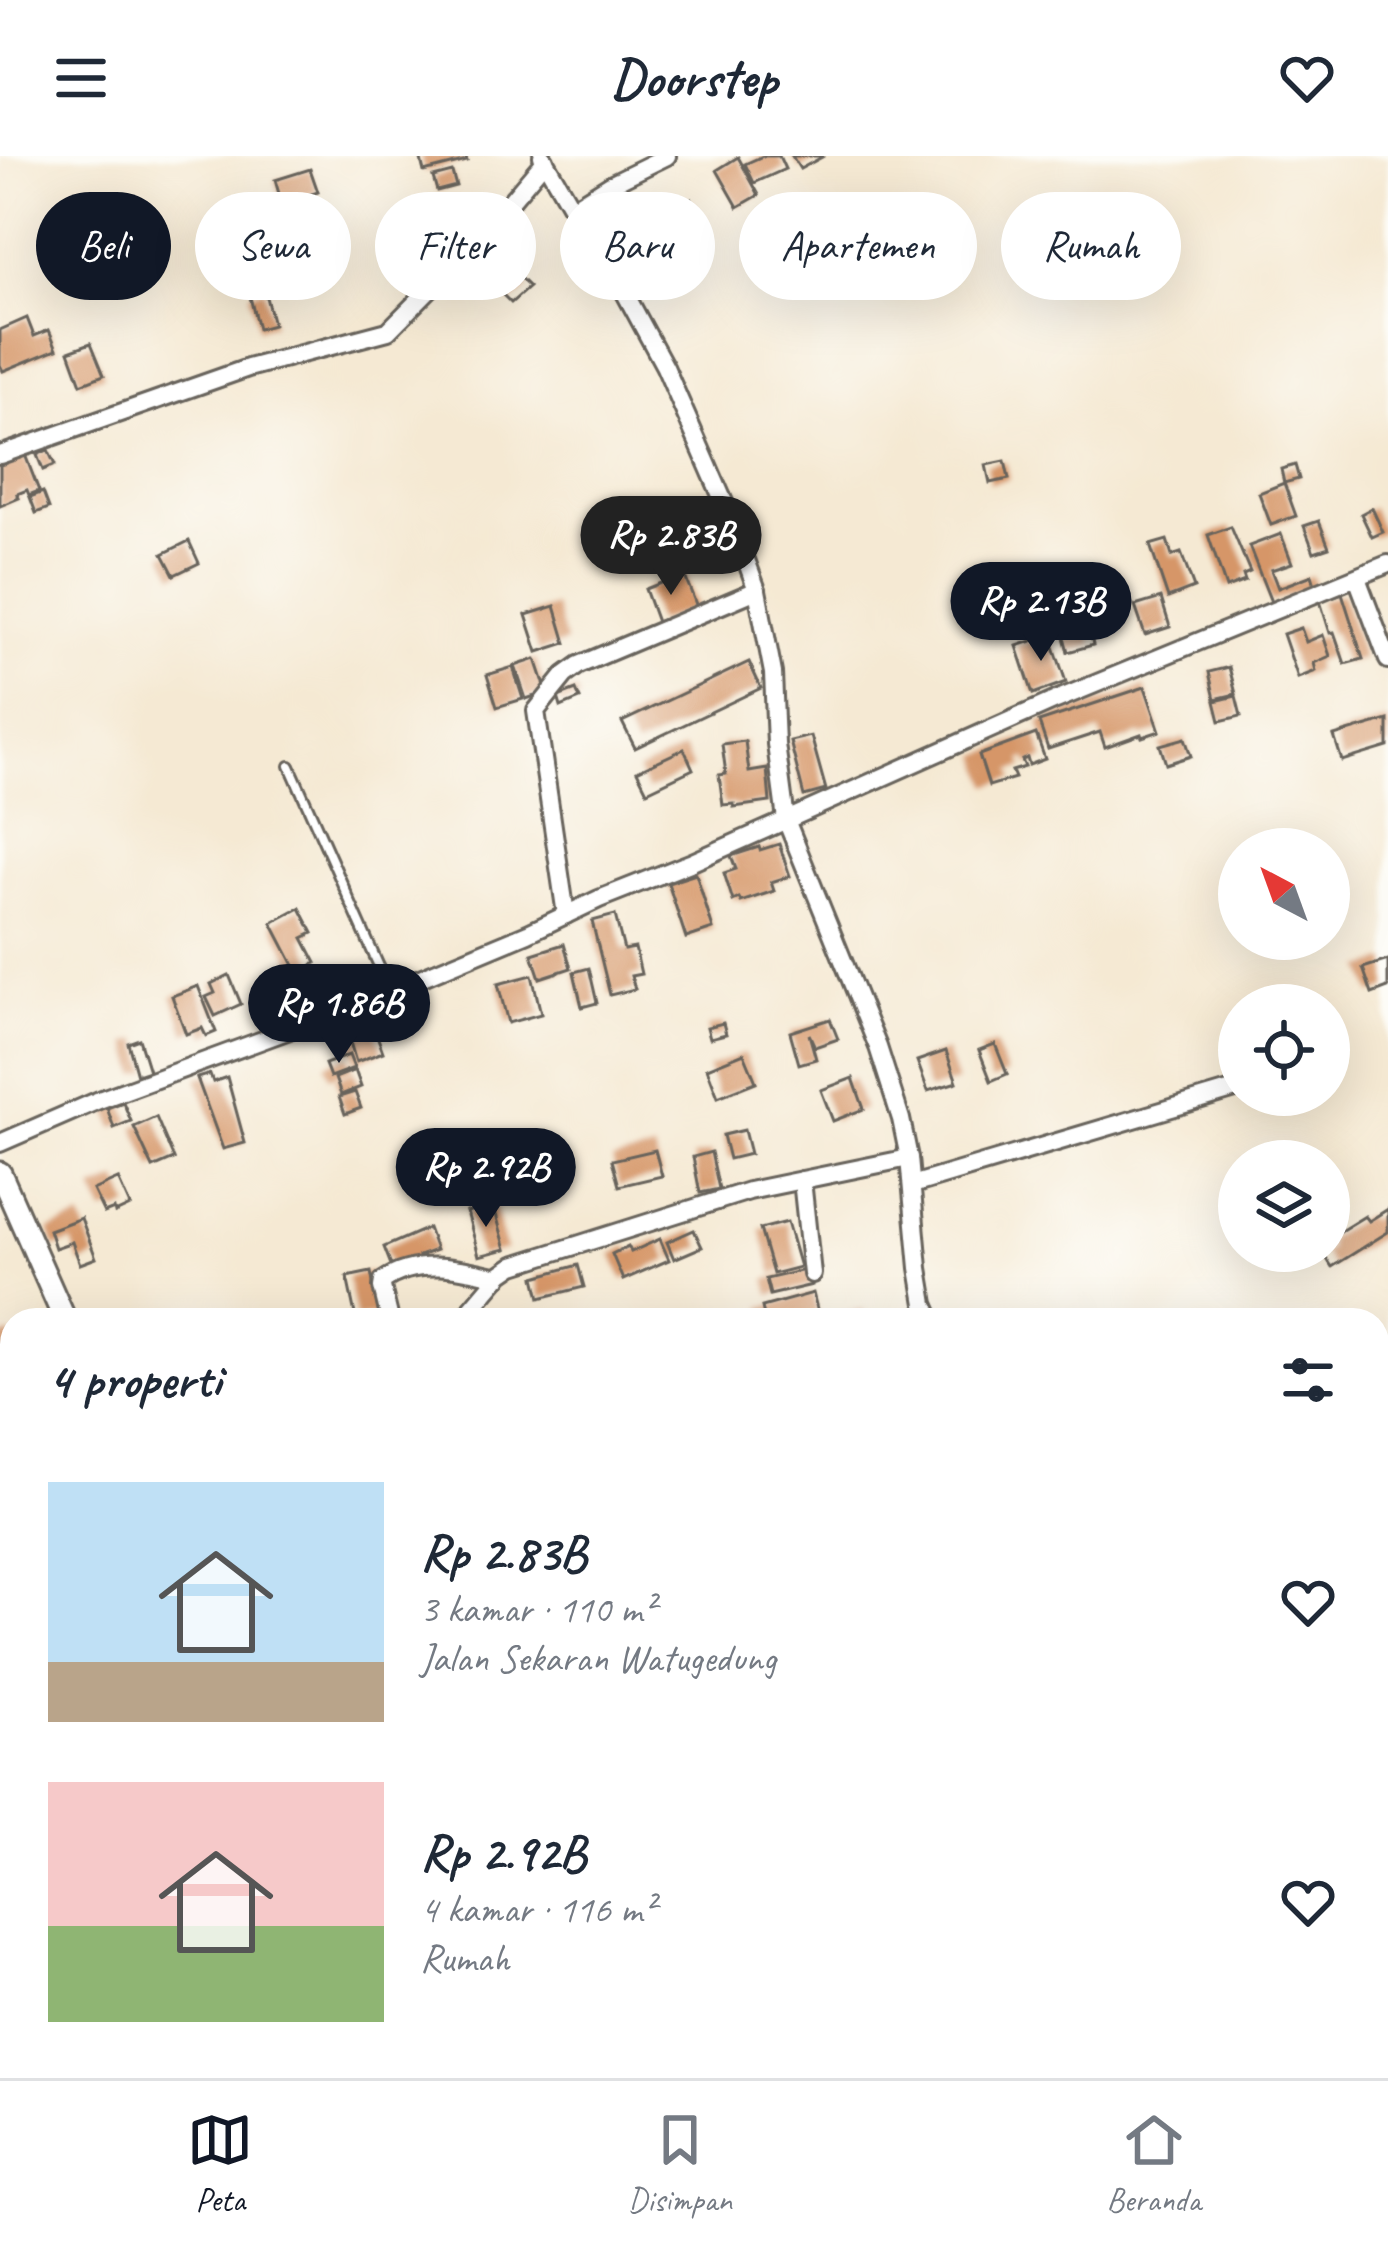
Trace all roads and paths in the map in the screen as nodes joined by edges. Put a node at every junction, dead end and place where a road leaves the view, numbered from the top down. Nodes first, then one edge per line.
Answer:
1 (668, 156) edge
2 (543, 158) edge
3 (563, 192) edge
4 (598, 192) edge
5 (629, 300) edge
6 (0, 455) edge
7 (1388, 564) edge
8 (1357, 578) junction
9 (757, 590) junction
10 (1388, 660) edge
11 (290, 766) dead end
12 (786, 820) junction
13 (566, 914) junction
14 (390, 991) junction
15 (1218, 1094) edge
16 (0, 1142) edge
17 (909, 1158) junction
18 (0, 1174) edge
19 (802, 1180) junction
20 (912, 1185) junction
21 (812, 1274) dead end
22 (499, 1276) junction
23 (60, 1308) edge
24 (387, 1308) edge
25 (472, 1308) edge
26 (927, 1308) edge

1 - 4 street
2 - 3 street
2 - 6 street
5 - 9 street
7 - 8 street
8 - 10 street
8 - 12 street
9 - 12 street
9 - 13 street
11 - 14 lane
12 - 13 street
12 - 17 street
13 - 14 street
14 - 16 street
15 - 20 street
17 - 19 street
17 - 20 street
18 - 23 street
19 - 21 street
19 - 22 street
20 - 26 street
22 - 24 street
22 - 25 street

